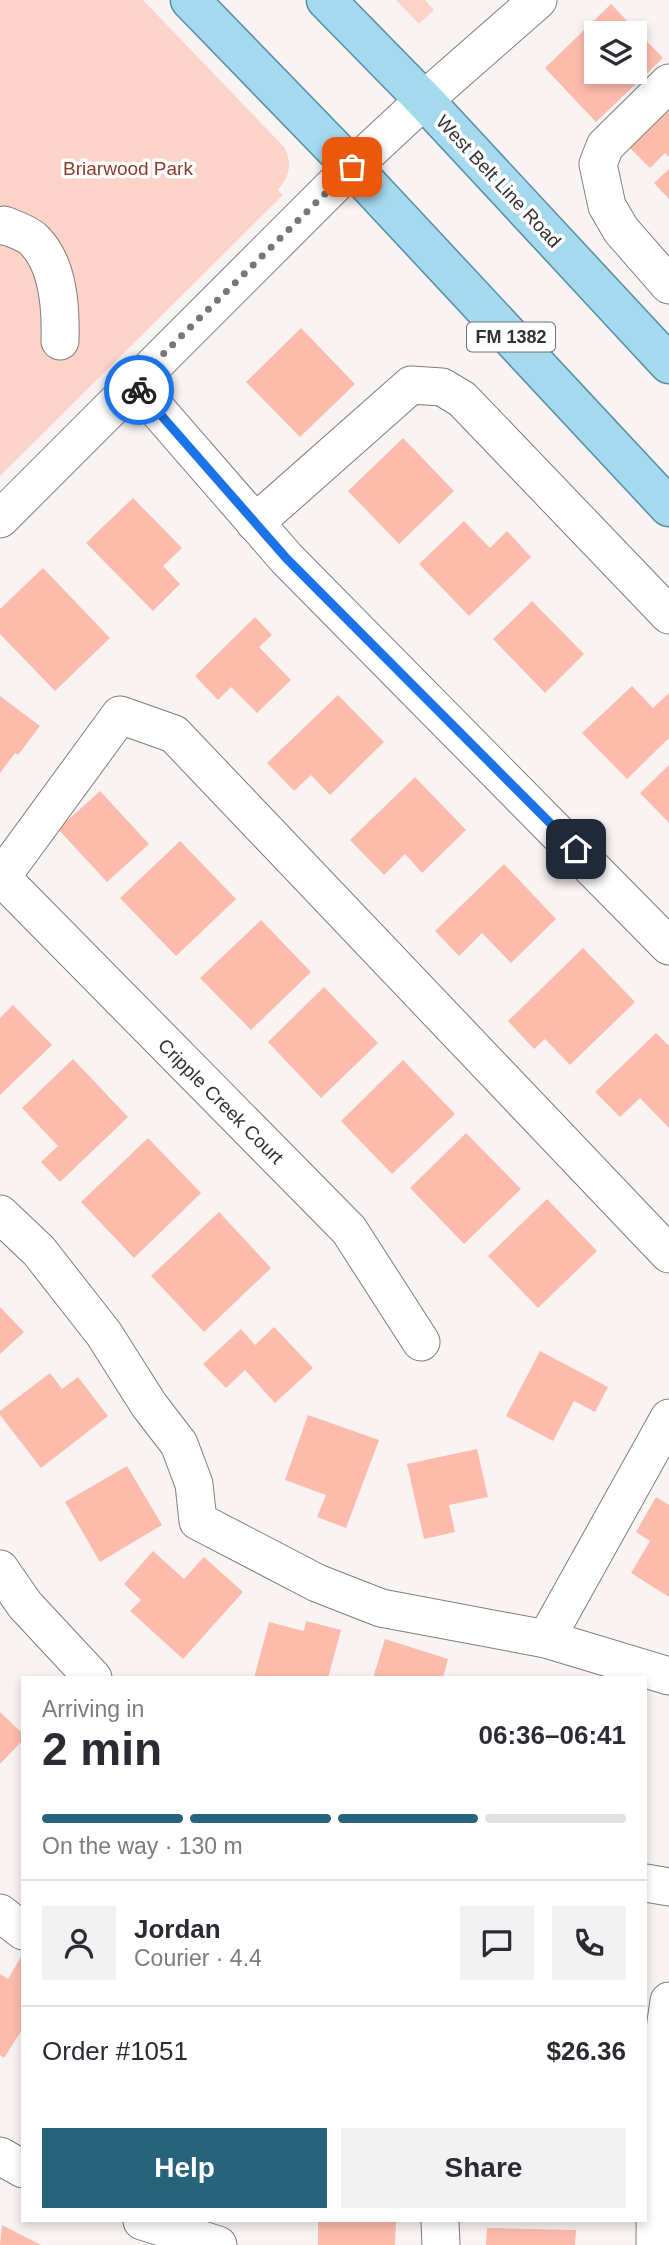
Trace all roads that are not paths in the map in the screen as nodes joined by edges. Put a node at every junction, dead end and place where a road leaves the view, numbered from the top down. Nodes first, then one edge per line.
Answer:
1 (190, 0) edge
2 (326, 0) edge
3 (538, 0) edge
4 (669, 83) edge
5 (424, 100) junction
6 (352, 167) junction
7 (0, 226) edge
8 (669, 285) edge
9 (60, 341) dead end
10 (669, 364) edge
11 (134, 383) junction
12 (669, 507) edge
13 (0, 519) edge
14 (255, 523) junction
15 (669, 615) edge
16 (0, 877) edge
17 (669, 946) edge
18 (0, 1214) edge
19 (669, 1254) edge
20 (421, 1342) dead end
21 (669, 1418) edge
22 (0, 1569) edge
23 (546, 1640) junction
24 (91, 1676) edge
25 (669, 1676) edge
26 (647, 1883) edge
27 (669, 1887) edge
28 (0, 1913) edge
29 (21, 1929) edge
30 (669, 2001) edge
31 (0, 2156) edge
32 (21, 2168) edge
33 (145, 2222) edge
34 (440, 2222) edge
35 (218, 2245) edge
36 (441, 2245) edge
37 (654, 2245) edge

1 - 6 main road, FM 1382
2 - 5 main road, West Belt Line Road
3 - 5 street
4 - 8 street
5 - 6 street
5 - 10 main road, West Belt Line Road
6 - 11 street
6 - 12 main road, FM 1382
7 - 9 street
11 - 13 street
11 - 14 street
14 - 15 street
14 - 17 street
16 - 19 street
16 - 20 street, Cripple Creek Court
18 - 23 street
21 - 23 street
22 - 24 street
23 - 25 street
26 - 27 street
28 - 29 street
30 - 37 street
31 - 32 street
33 - 35 street
34 - 36 street

